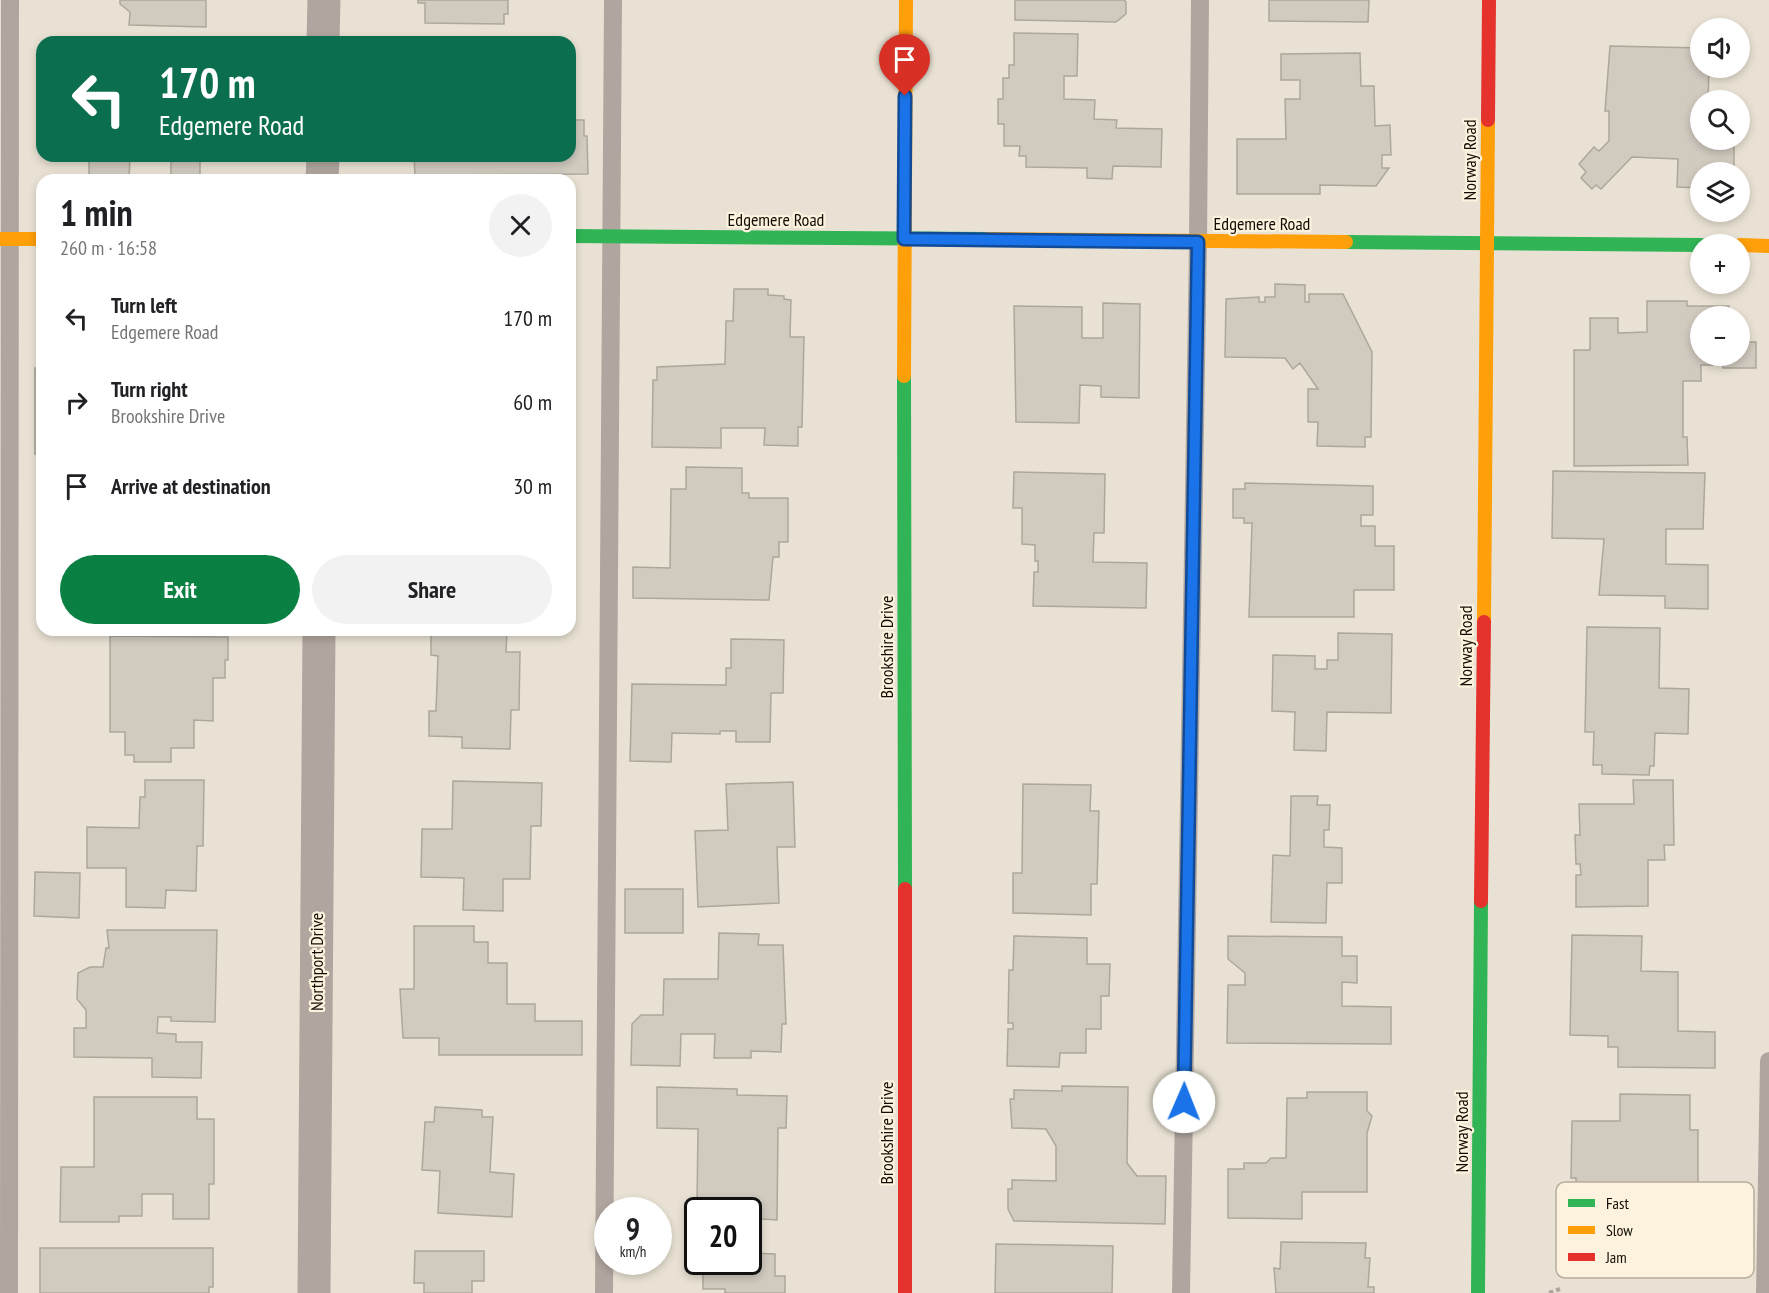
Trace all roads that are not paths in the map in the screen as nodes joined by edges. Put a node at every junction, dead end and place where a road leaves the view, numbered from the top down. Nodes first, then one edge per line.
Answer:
1 (10, 0) edge
2 (324, 0) edge
3 (613, 0) edge
4 (906, 0) edge
5 (1200, 0) edge
6 (1489, 0) edge
7 (323, 36) edge
8 (576, 236) edge
9 (611, 236) junction
10 (5, 239) edge
11 (36, 239) edge
12 (904, 239) junction
13 (1198, 242) junction
14 (1487, 244) junction
15 (1690, 245) edge
16 (1750, 246) edge
17 (1769, 246) edge
18 (319, 636) edge
19 (1769, 1061) edge
20 (9, 1293) edge
21 (314, 1293) edge
22 (604, 1293) edge
23 (905, 1293) edge
24 (1181, 1293) edge
25 (1478, 1293) edge
26 (1765, 1293) edge

1 - 10 lane
2 - 7 street
3 - 9 lane
4 - 12 street, Brookshire Drive
5 - 13 lane
6 - 14 street, Norway Road
8 - 9 street, Edgemere Road
9 - 12 street, Edgemere Road
9 - 22 lane
10 - 11 street
10 - 20 lane
12 - 13 street, Edgemere Road
12 - 23 street, Brookshire Drive
13 - 14 street, Edgemere Road
13 - 24 lane
14 - 15 street, Edgemere Road
14 - 25 street, Norway Road
16 - 17 street
18 - 21 street, Northport Drive
19 - 26 lane

